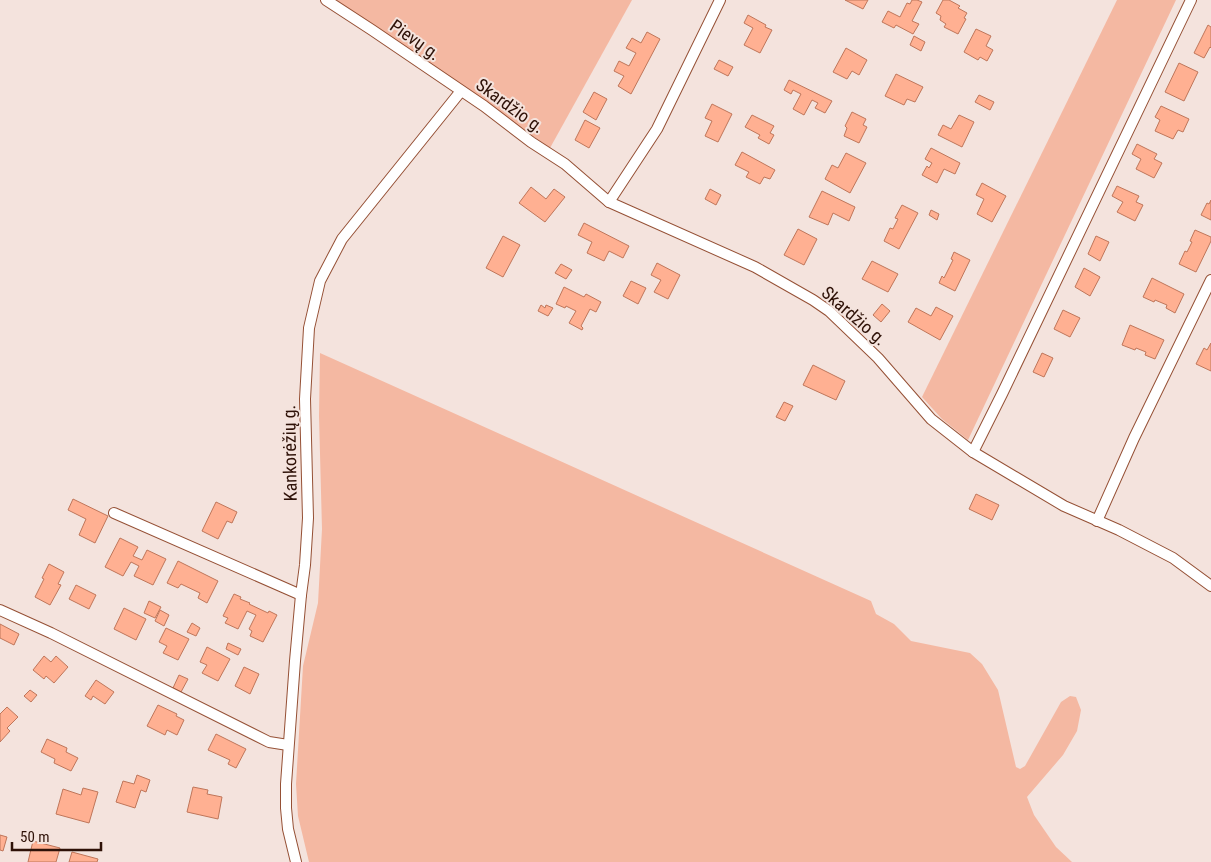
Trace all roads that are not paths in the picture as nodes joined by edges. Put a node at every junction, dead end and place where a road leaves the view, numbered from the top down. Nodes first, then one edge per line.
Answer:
1 (326, 0) edge
2 (720, 0) edge
3 (1191, 0) edge
4 (461, 91) junction
5 (609, 202) junction
6 (1211, 280) edge
7 (972, 452) junction
8 (114, 513) dead end
9 (1097, 521) junction
10 (1211, 586) edge
11 (301, 595) junction
12 (0, 610) edge
13 (288, 745) junction
14 (296, 862) edge

1 - 4 street, Pievų g.
2 - 5 street
3 - 7 street
4 - 5 street, Skardžio g.
4 - 11 street, Kankorėžių g.
5 - 7 street, Skardžio g.
6 - 9 street
7 - 9 street, Skardžio g.
8 - 11 street
9 - 10 street, Skardžio g.
11 - 13 street, Kankorėžių g.
12 - 13 street
13 - 14 street, Kankorėžių g.

